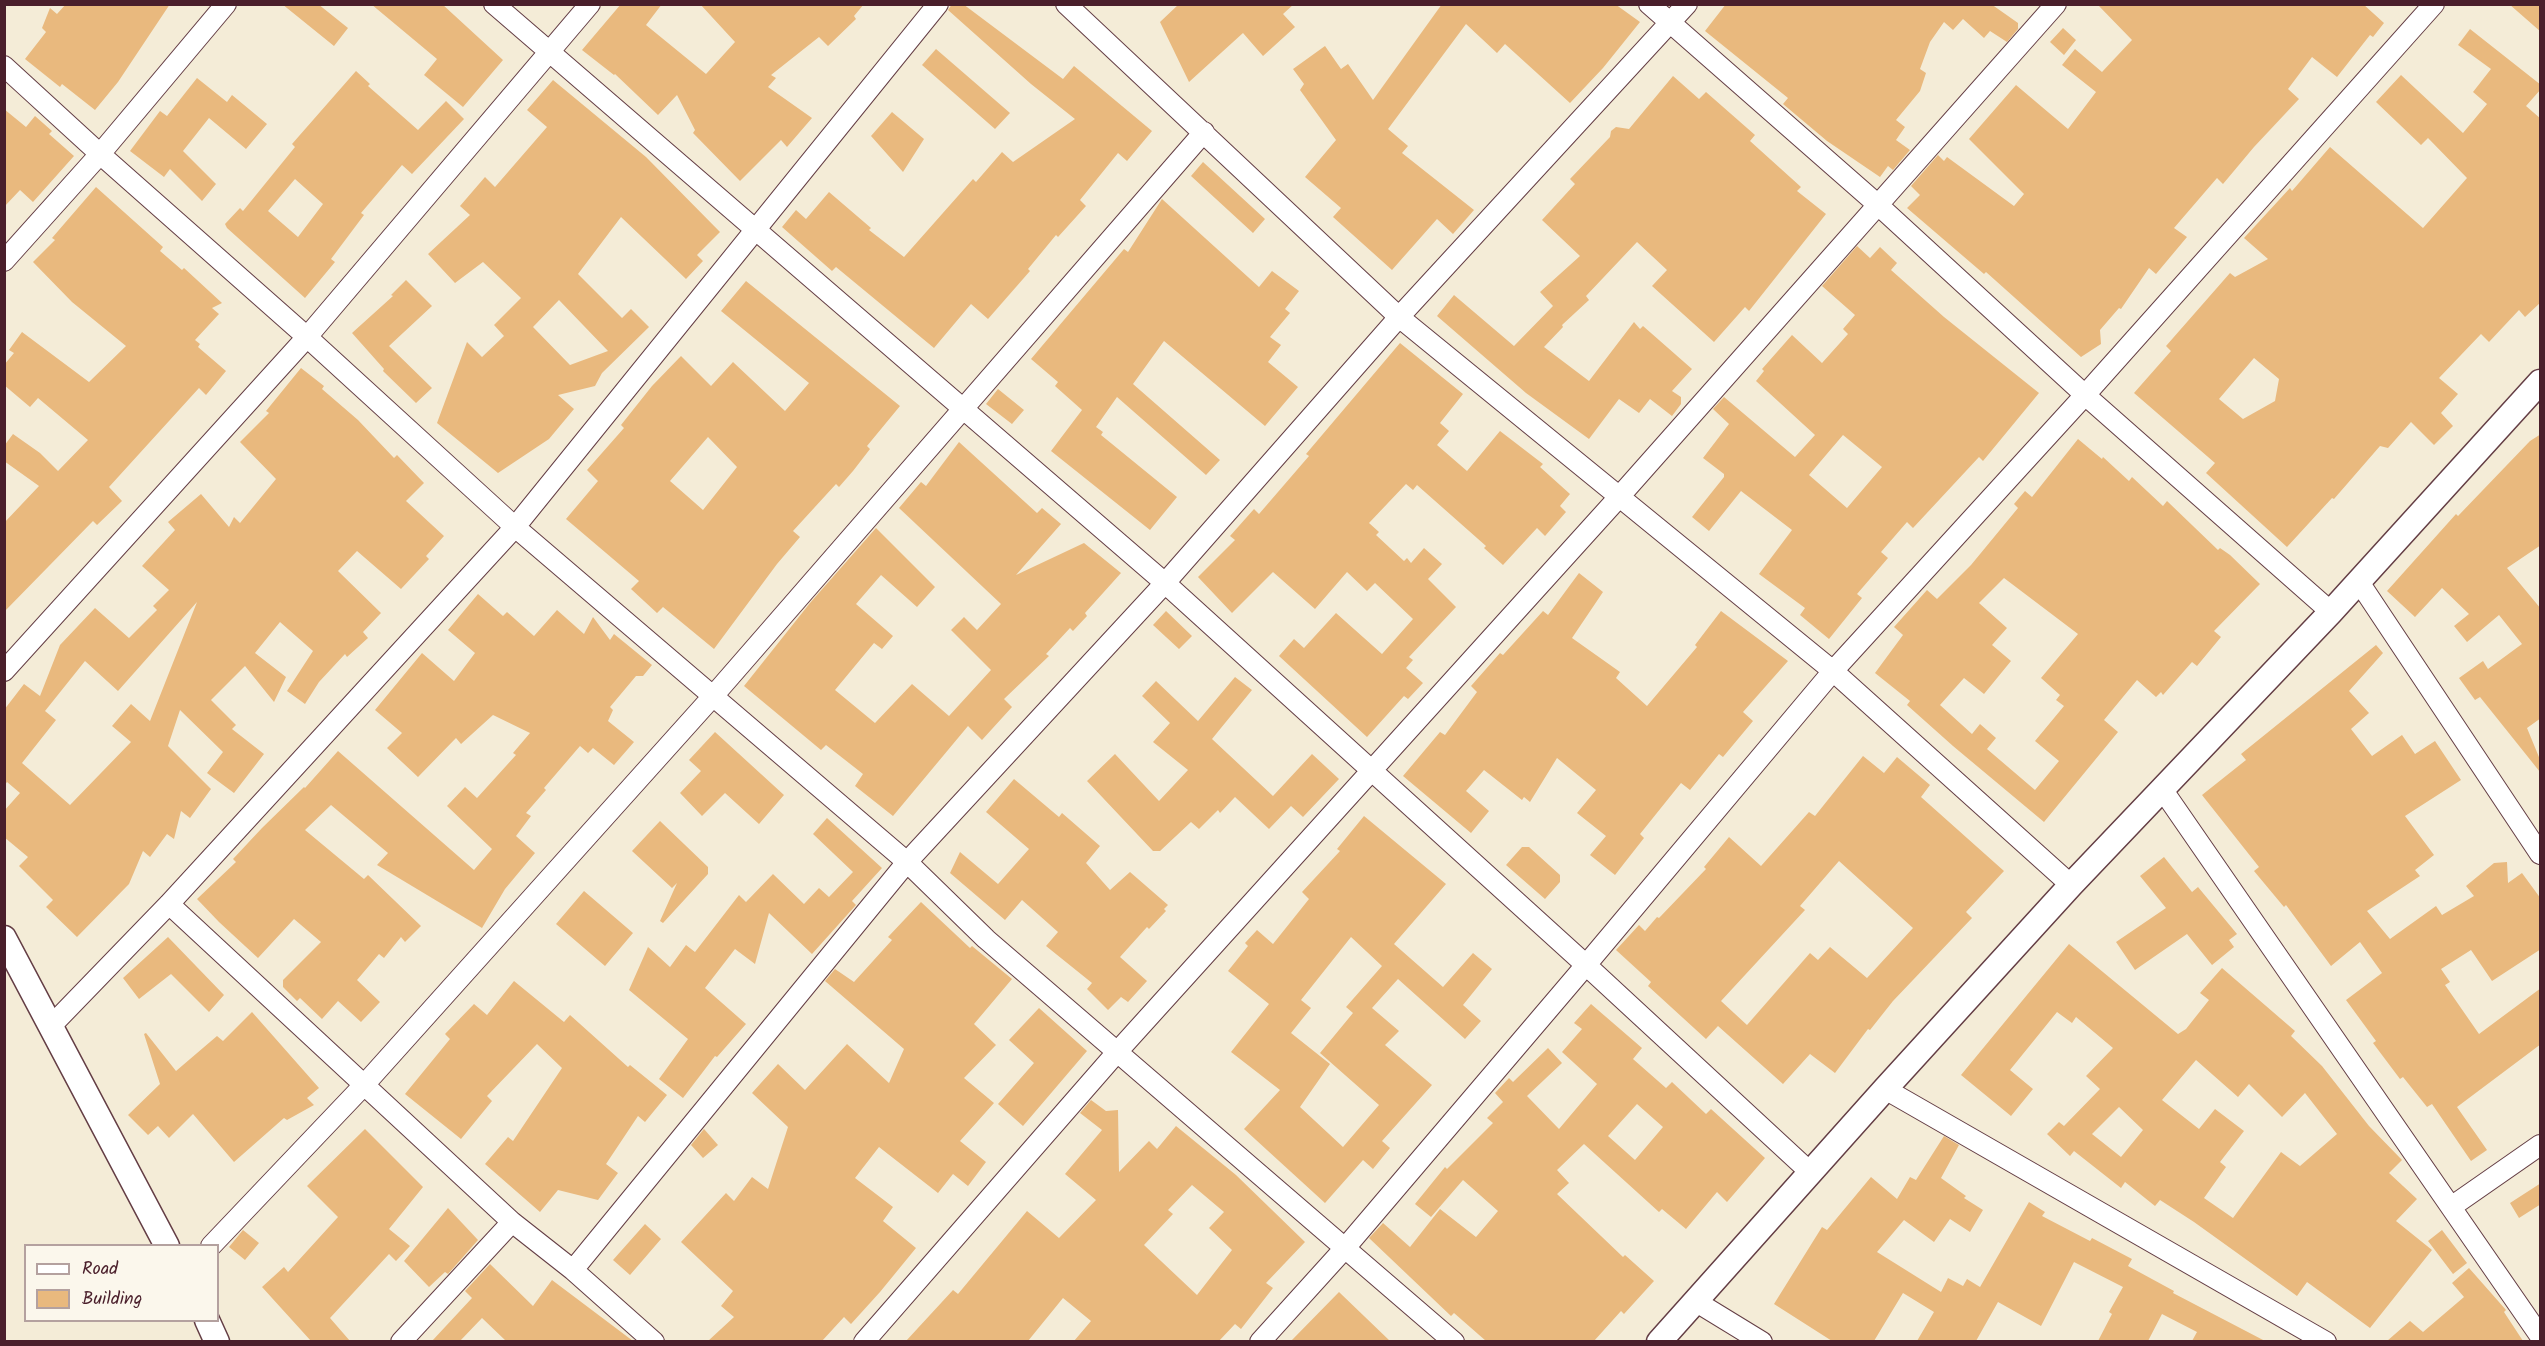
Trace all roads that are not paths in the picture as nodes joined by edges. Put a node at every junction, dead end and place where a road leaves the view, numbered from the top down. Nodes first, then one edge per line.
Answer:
1 (226, 4) edge
2 (494, 4) edge
3 (590, 4) edge
4 (938, 4) edge
5 (1066, 4) edge
6 (1649, 4) edge
7 (1687, 4) edge
8 (2056, 4) edge
9 (2434, 4) edge
10 (1670, 23) junction
11 (549, 53) junction
12 (4, 66) edge
13 (1204, 132) junction
14 (100, 154) junction
15 (1877, 204) junction
16 (754, 229) junction
17 (4, 261) edge
18 (1399, 317) junction
19 (307, 337) junction
20 (2539, 387) edge
21 (2085, 395) junction
22 (962, 408) junction
23 (1619, 496) junction
24 (515, 527) junction
25 (2359, 582) junction
26 (1165, 583) junction
27 (2331, 612) junction
28 (4, 671) edge
29 (1833, 671) junction
30 (714, 695) junction
31 (1370, 770) junction
32 (2162, 789) junction
33 (2541, 854) edge
34 (908, 862) junction
35 (2071, 885) junction
36 (169, 904) junction
37 (4, 938) edge
38 (1586, 965) junction
39 (50, 1028) junction
40 (1118, 1051) junction
41 (364, 1085) junction
42 (1885, 1089) junction
43 (2541, 1145) edge
44 (1811, 1173) junction
45 (2451, 1207) junction
46 (512, 1222) junction
47 (166, 1244) edge
48 (212, 1244) edge
49 (1345, 1248) junction
50 (573, 1270) junction
51 (1695, 1301) junction
52 (208, 1322) edge
53 (2541, 1336) edge
54 (2314, 1339) edge
55 (217, 1341) edge
56 (401, 1341) edge
57 (654, 1341) edge
58 (864, 1341) edge
59 (1260, 1341) edge
60 (1454, 1341) edge
61 (1659, 1341) edge
62 (1762, 1341) edge

1 - 14 street
2 - 11 street
3 - 11 street
4 - 16 street
5 - 13 street
6 - 10 street
7 - 10 street
8 - 15 street
9 - 21 street
10 - 15 street
10 - 18 street
11 - 16 street
11 - 19 street
12 - 14 street
13 - 18 street
13 - 22 street
14 - 17 street
14 - 19 street
15 - 21 street
15 - 23 street
16 - 22 street
16 - 24 street
18 - 23 street
18 - 26 street
19 - 24 street
19 - 28 street
20 - 25 street
21 - 27 street
21 - 29 street
22 - 26 street
22 - 30 street
23 - 29 street
23 - 31 street
24 - 30 street
24 - 36 street
25 - 27 street
25 - 33 street
26 - 31 street
26 - 34 street
27 - 32 street
29 - 35 street
29 - 38 street
30 - 34 street
30 - 41 street
31 - 38 street
31 - 40 street
32 - 35 street
32 - 45 street
34 - 40 street
34 - 50 street
35 - 42 street
36 - 39 street
36 - 41 street
37 - 39 street
38 - 44 street
38 - 49 street
39 - 47 street
40 - 49 street
40 - 58 street
41 - 46 street
41 - 48 street
42 - 44 street
42 - 54 street
43 - 45 street
44 - 51 street
45 - 53 street
46 - 50 street
46 - 56 street
49 - 59 street
49 - 60 street
50 - 57 street
51 - 61 street
51 - 62 street
52 - 55 street

